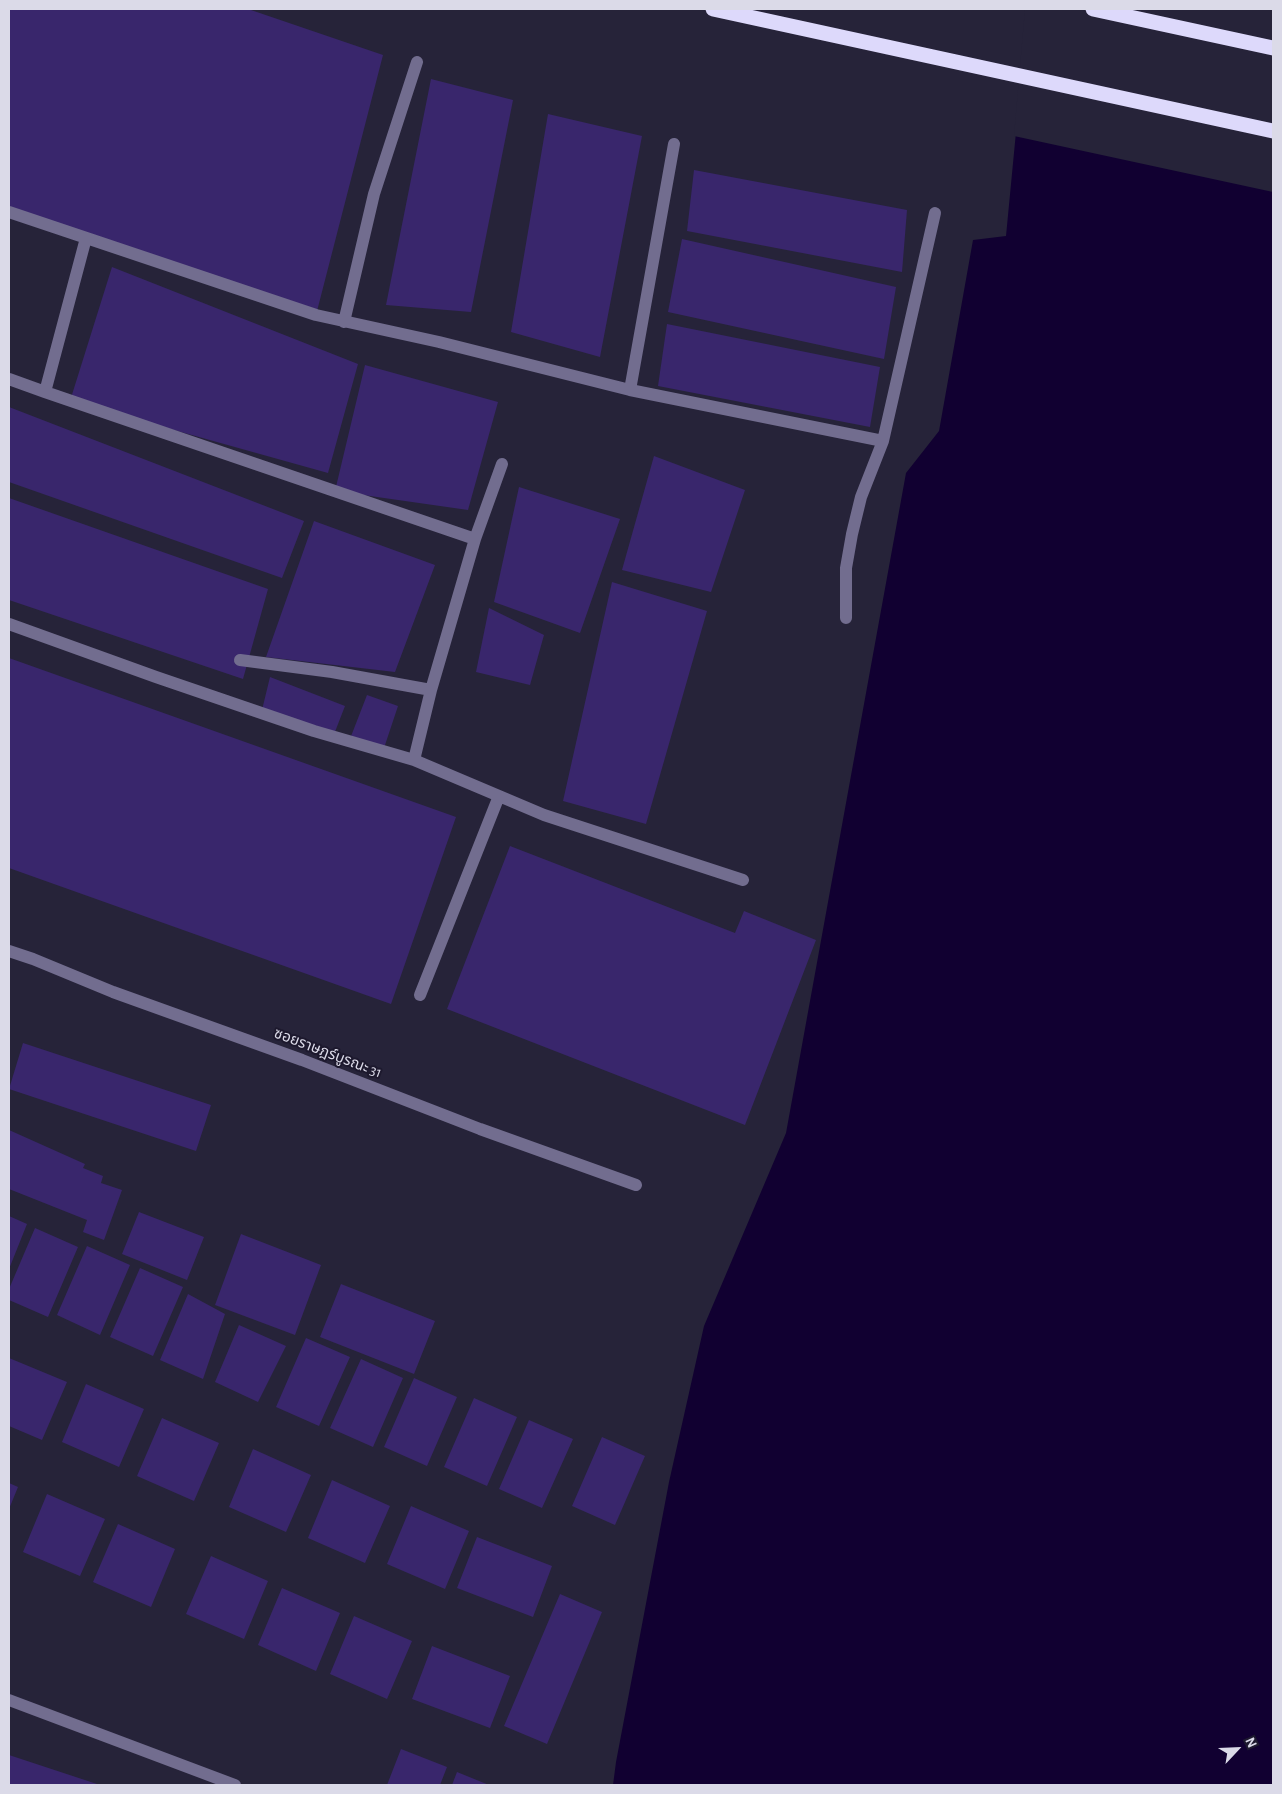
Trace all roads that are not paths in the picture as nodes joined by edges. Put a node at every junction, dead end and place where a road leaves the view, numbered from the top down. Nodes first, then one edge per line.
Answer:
1 (713, 9) edge
2 (1093, 9) edge
3 (1273, 48) edge
4 (417, 62) dead end
5 (1273, 131) edge
6 (674, 144) dead end
7 (9, 212) edge
8 (935, 213) dead end
9 (86, 238) junction
10 (344, 322) junction
11 (9, 378) edge
12 (630, 390) junction
13 (45, 392) junction
14 (883, 441) junction
15 (502, 464) dead end
16 (475, 539) junction
17 (846, 618) dead end
18 (9, 624) edge
19 (240, 660) dead end
20 (431, 690) junction
21 (414, 760) junction
22 (499, 796) junction
23 (743, 880) dead end
24 (9, 951) edge
25 (420, 995) dead end
26 (636, 1185) dead end
27 (9, 1700) edge
28 (235, 1785) edge

1 - 5 highway
2 - 3 highway
4 - 10 street
6 - 12 street
7 - 9 street
8 - 14 street
9 - 10 street
9 - 13 street
10 - 12 street
11 - 13 street
12 - 14 street
13 - 16 street
14 - 17 street
15 - 16 street
16 - 20 street
18 - 21 street
19 - 20 street
20 - 21 street
21 - 22 street
22 - 23 street
22 - 25 street
24 - 26 street, ซอยราษฎร์บูรณะ 31
27 - 28 street

